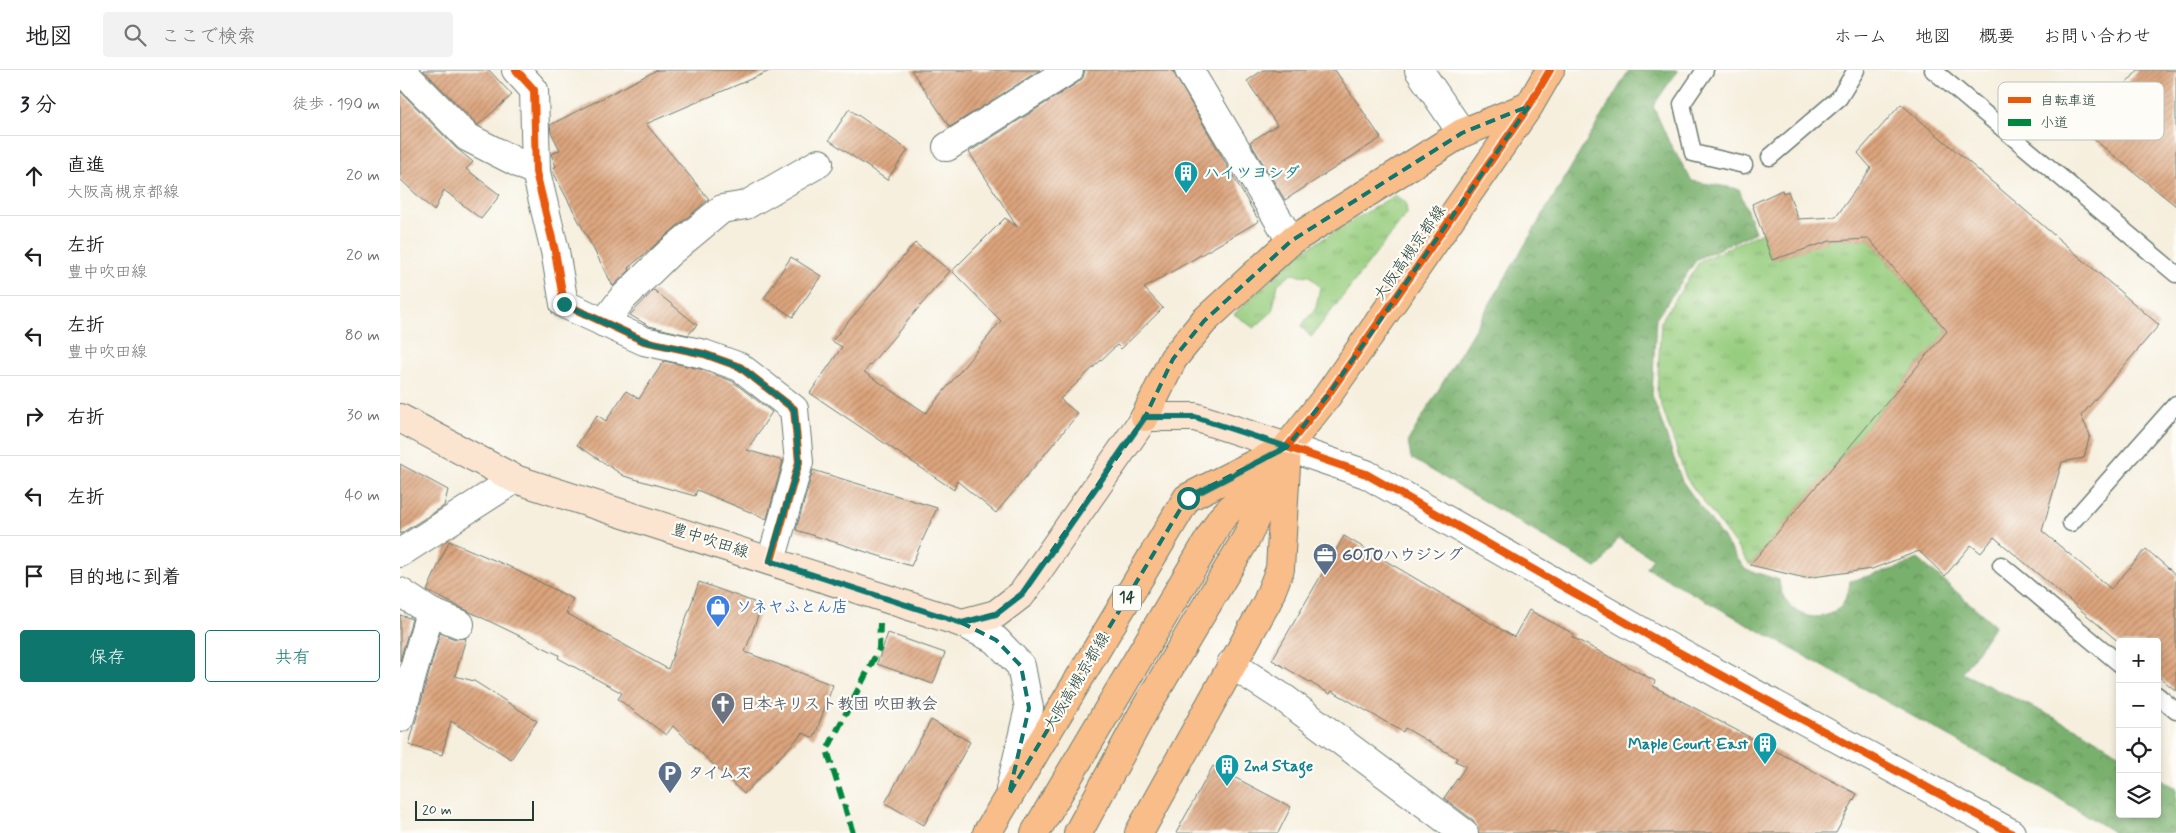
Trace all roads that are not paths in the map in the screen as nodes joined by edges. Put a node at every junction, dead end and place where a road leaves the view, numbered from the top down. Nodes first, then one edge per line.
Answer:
1 (401, 70) edge
2 (516, 70) edge
3 (1069, 70) edge
4 (1189, 70) edge
5 (1419, 70) edge
6 (1550, 70) edge
7 (1705, 70) edge
8 (1856, 70) edge
9 (1933, 70) edge
10 (1529, 106) junction
11 (1998, 125) edge
12 (1462, 133) junction
13 (2016, 140) edge
14 (947, 147) dead end
15 (1770, 157) dead end
16 (819, 163) dead end
17 (1744, 165) dead end
18 (536, 172) junction
19 (1291, 241) junction
20 (2176, 274) edge
21 (604, 323) junction
22 (2176, 404) edge
23 (1145, 417) junction
24 (400, 418) edge
25 (1287, 447) junction
26 (515, 479) junction
27 (2071, 523) dead end
28 (400, 553) edge
29 (770, 561) junction
30 (2001, 565) dead end
31 (400, 592) edge
32 (430, 612) junction
33 (962, 623) junction
34 (460, 624) dead end
35 (2116, 661) edge
36 (1231, 664) junction
37 (2161, 698) edge
38 (2176, 711) edge
39 (400, 718) edge
40 (1009, 794) junction
41 (987, 833) edge
42 (1035, 833) edge
43 (1078, 833) edge
44 (1139, 833) edge
45 (1464, 833) edge
46 (2011, 833) edge

1 - 18 street
2 - 18 street
3 - 14 street
4 - 19 street
5 - 12 street
6 - 10 main road, 大阪高槻京都線 / 14
7 - 17 lane
8 - 15 lane
9 - 11 lane
10 - 12 main road
10 - 25 main road, 大阪高槻京都線 / 14
12 - 19 main road
13 - 20 lane
16 - 21 street
18 - 21 street
19 - 23 main road
21 - 29 street
22 - 27 lane
23 - 25 main road
23 - 33 main road
24 - 26 main road, 豊中吹田線
25 - 36 main road
25 - 40 main road, 大阪高槻京都線 / 14
25 - 42 main road
25 - 43 main road
25 - 46 street
26 - 28 street
26 - 29 main road, 豊中吹田線
29 - 33 main road, 豊中吹田線
30 - 35 lane
31 - 32 street
32 - 34 street
32 - 39 street
33 - 40 street
36 - 44 main road
36 - 45 street
37 - 38 lane
40 - 41 main road, 大阪高槻京都線 / 14

